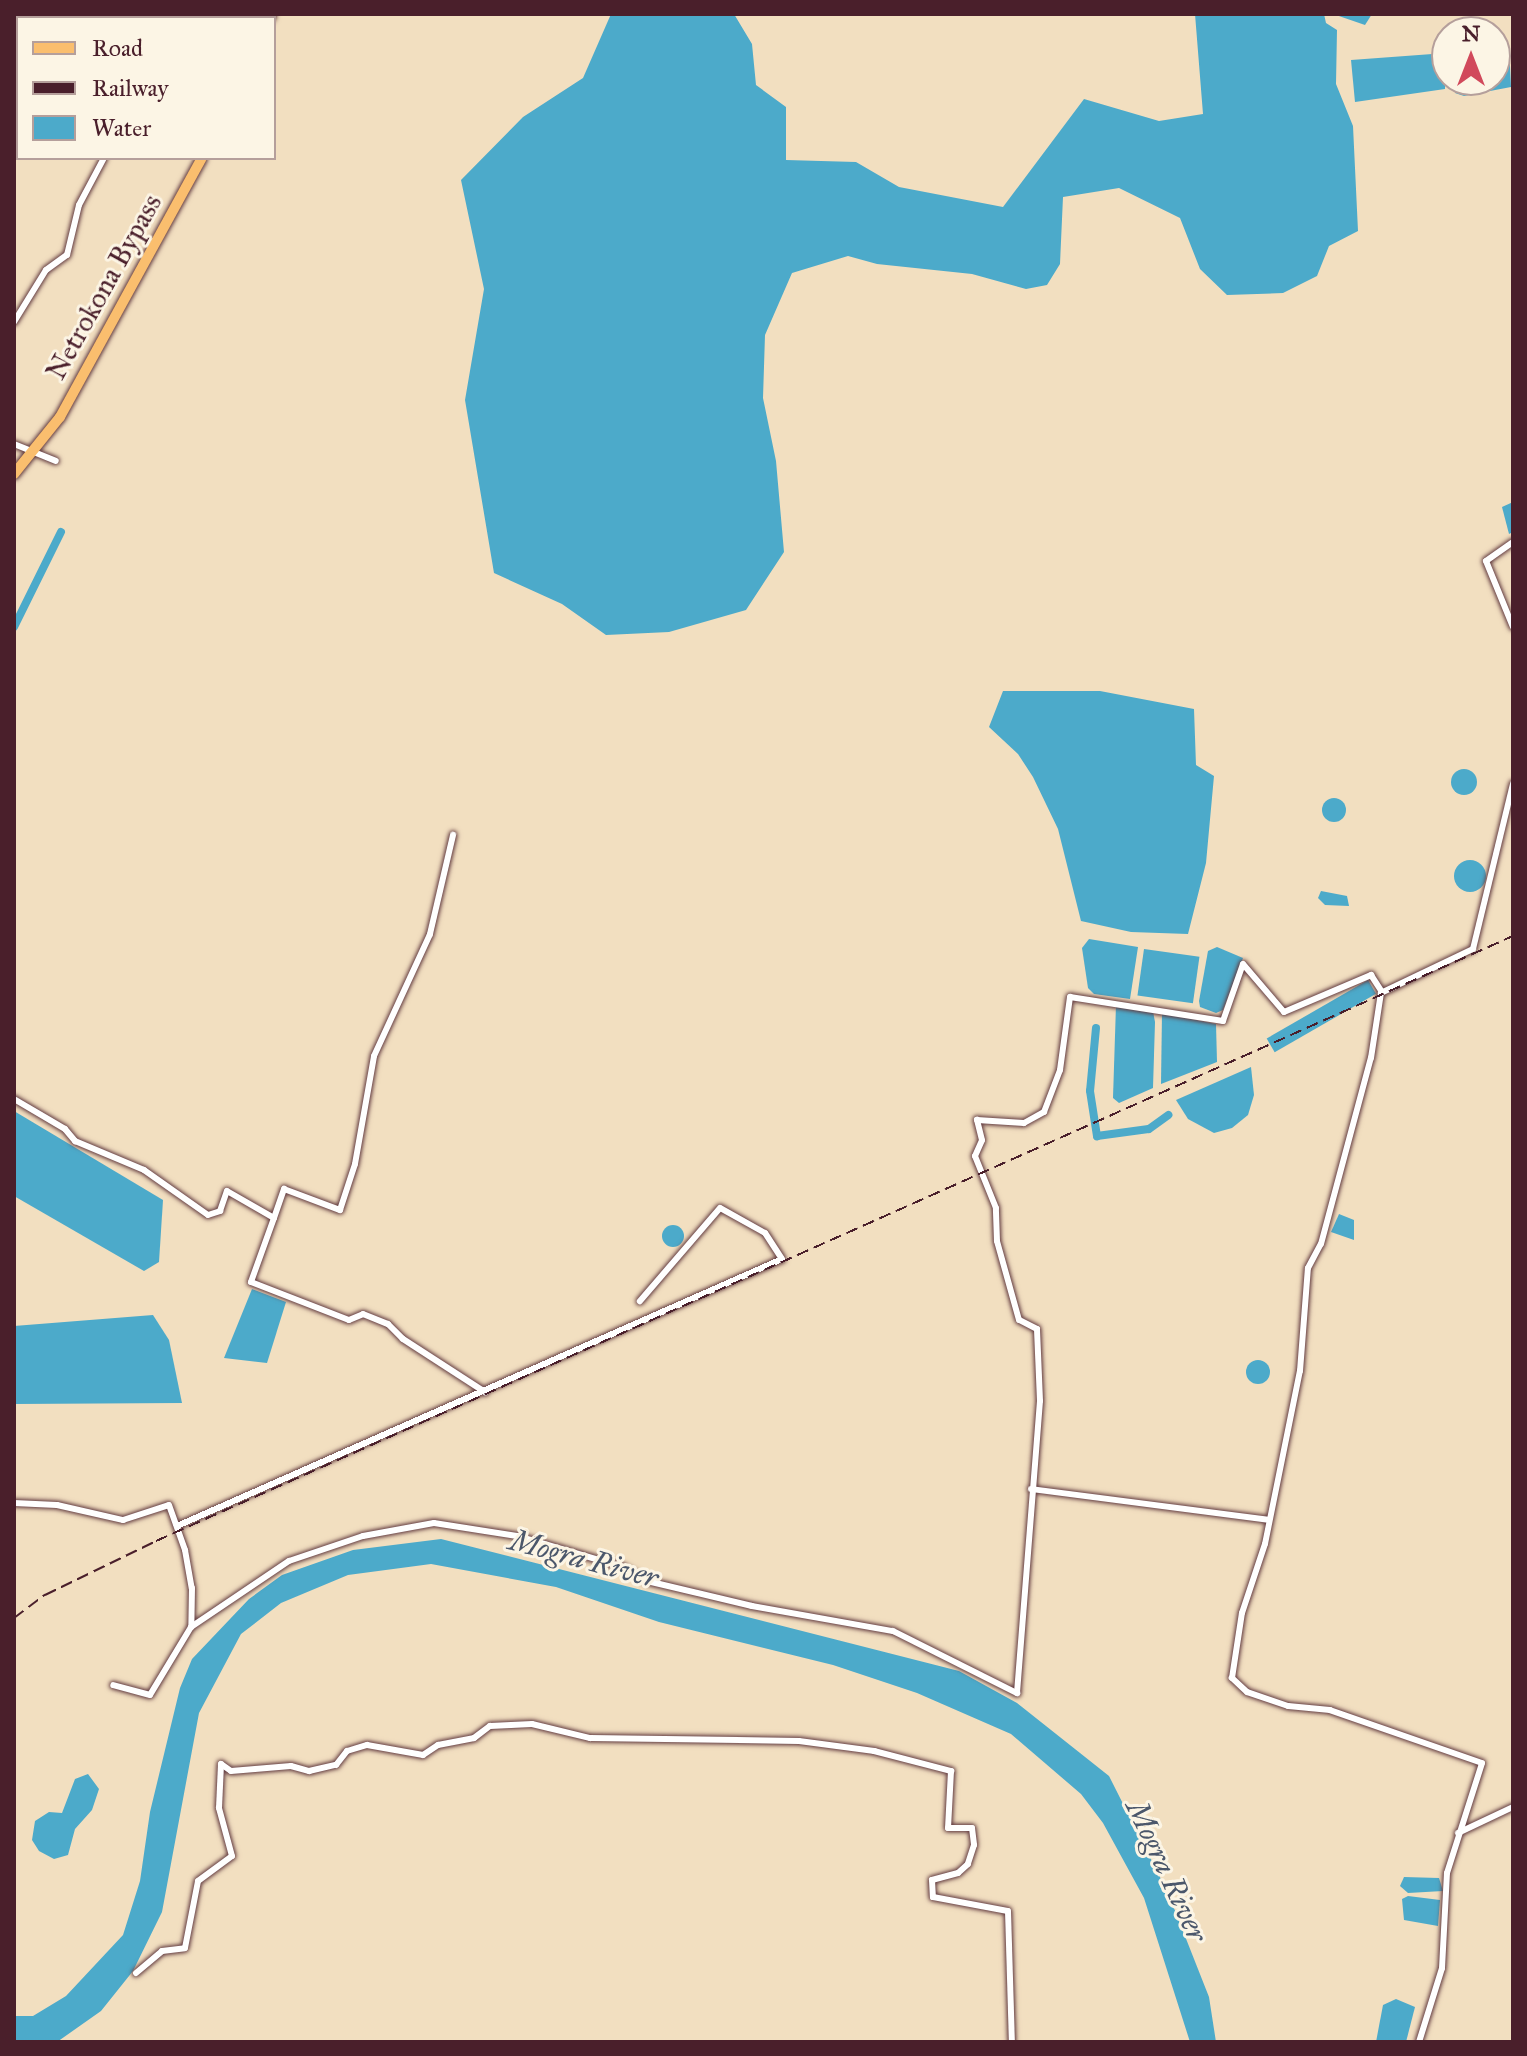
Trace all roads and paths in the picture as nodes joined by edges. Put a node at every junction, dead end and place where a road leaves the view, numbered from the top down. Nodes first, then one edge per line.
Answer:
1 (103, 160) edge
2 (201, 160) edge
3 (14, 322) edge
4 (14, 444) edge
5 (56, 461) dead end
6 (14, 474) edge
7 (1513, 542) edge
8 (1513, 627) edge
9 (1513, 784) edge
10 (453, 835) dead end
11 (1382, 992) junction
12 (14, 1099) edge
13 (274, 1218) junction
14 (640, 1301) dead end
15 (485, 1392) junction
16 (1031, 1489) junction
17 (14, 1503) edge
18 (1269, 1520) junction
19 (177, 1526) junction
20 (191, 1627) junction
21 (113, 1685) dead end
22 (1513, 1807) edge
23 (1458, 1833) junction
24 (136, 1973) dead end
25 (1012, 2042) edge
26 (1419, 2042) edge

1 - 3 street
2 - 6 main road, Netrokona Bypass
4 - 5 street
7 - 8 street
9 - 11 street
10 - 13 street
11 - 16 street
11 - 18 street
12 - 13 street
13 - 15 street
14 - 15 street
15 - 19 street
16 - 18 street
16 - 20 street
17 - 19 street
18 - 23 street
19 - 20 street
20 - 21 street
22 - 23 street
23 - 26 street
24 - 25 street

